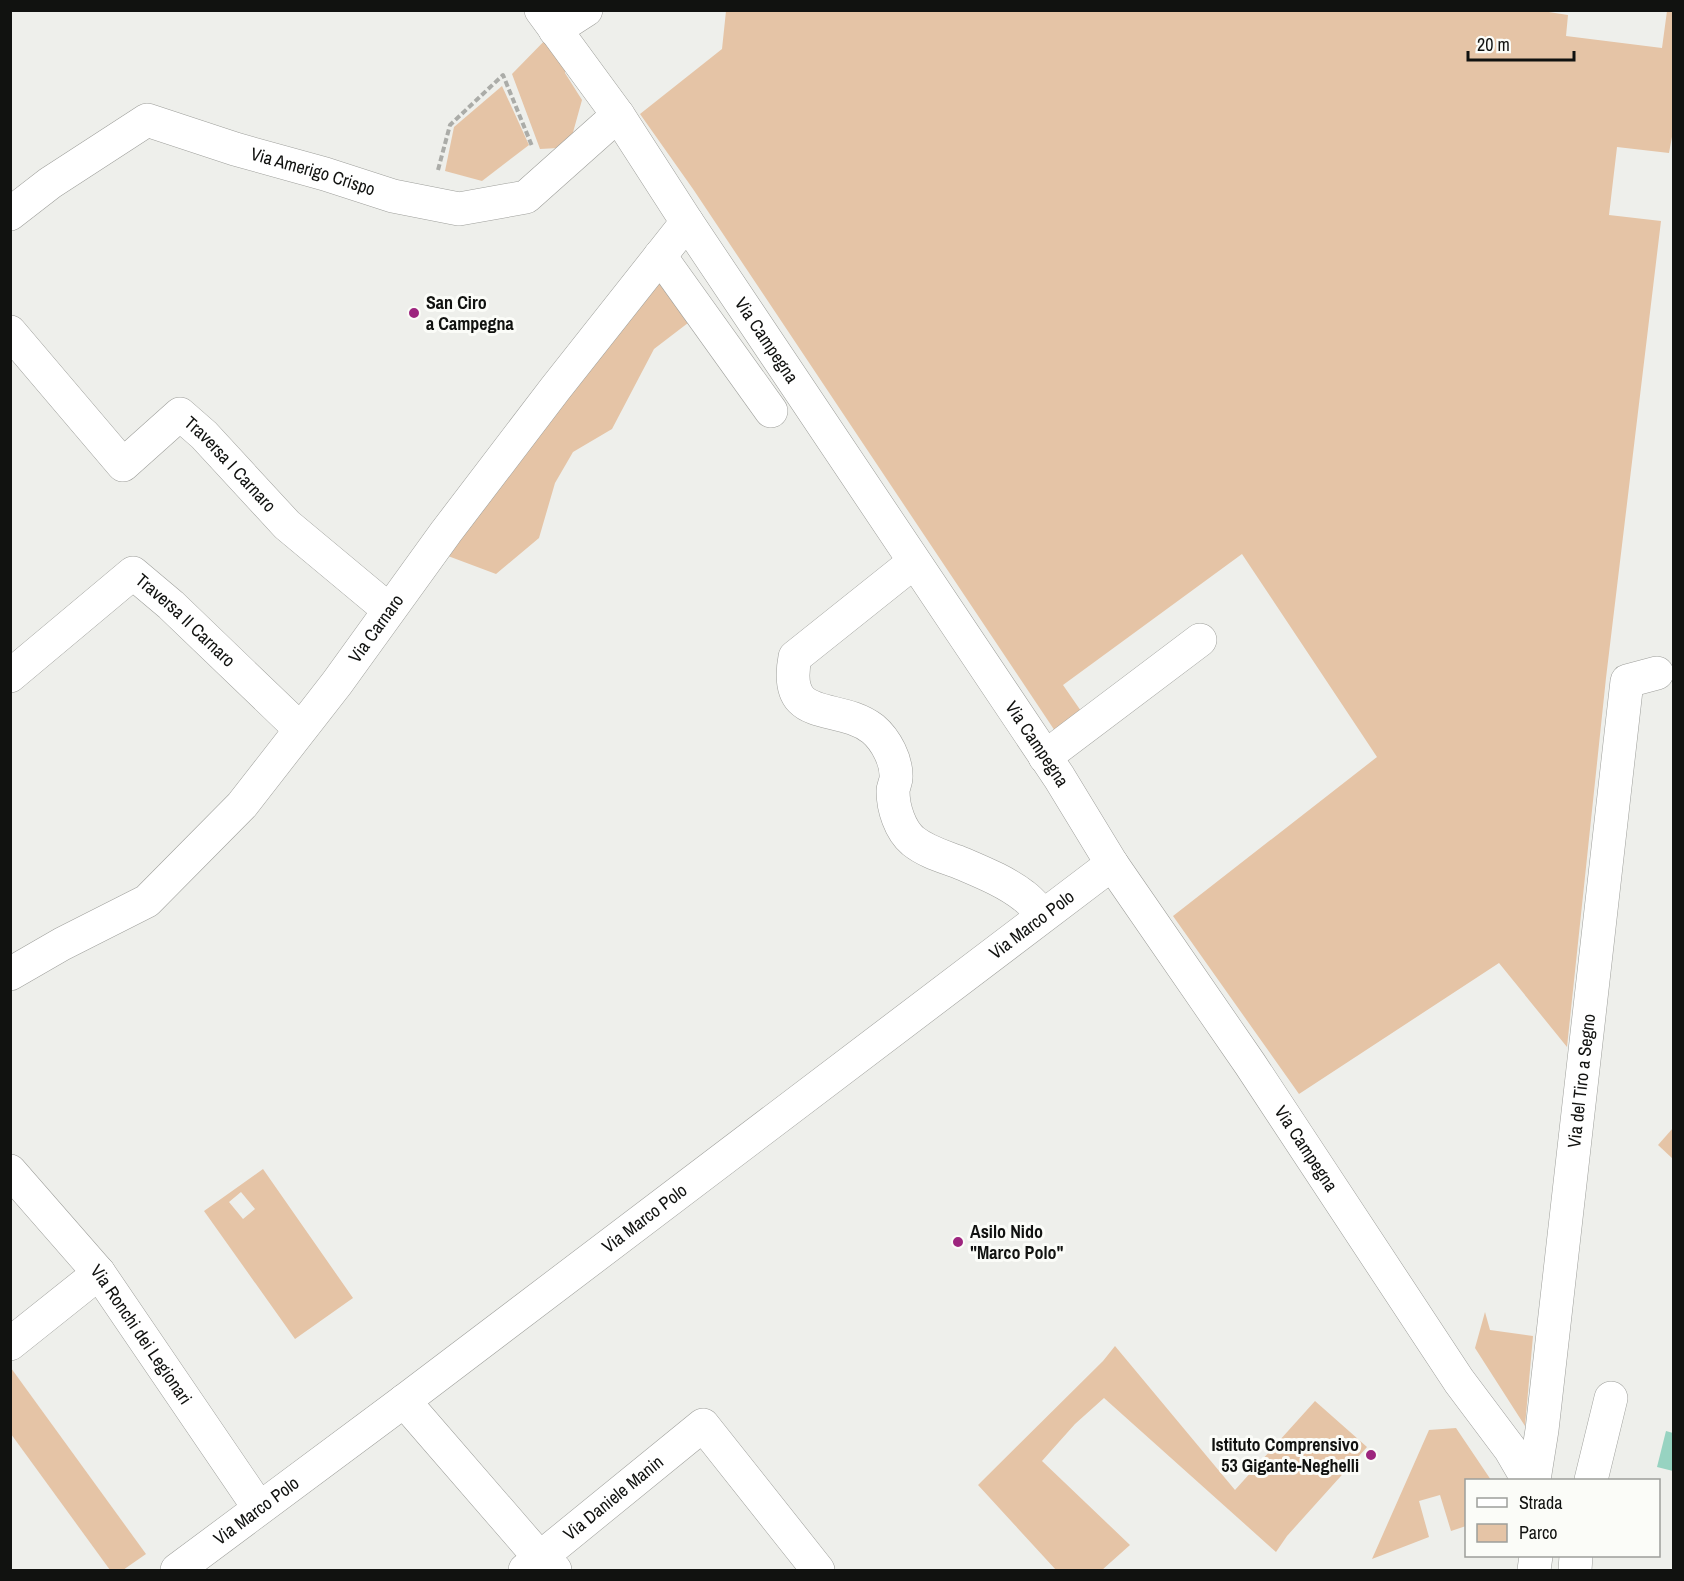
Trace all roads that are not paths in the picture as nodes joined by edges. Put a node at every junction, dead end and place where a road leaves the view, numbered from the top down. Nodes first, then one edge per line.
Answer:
1 (586, 10) edge
2 (548, 20) edge
3 (618, 115) junction
4 (10, 214) edge
5 (687, 222) junction
6 (660, 256) junction
7 (10, 332) edge
8 (771, 411) dead end
9 (914, 562) junction
10 (389, 610) junction
11 (1200, 640) dead end
12 (10, 676) edge
13 (1642, 677) dead end
14 (300, 729) junction
15 (1045, 757) junction
16 (1112, 864) junction
17 (1044, 915) junction
18 (10, 974) edge
19 (10, 1171) edge
20 (99, 1273) junction
21 (10, 1344) edge
22 (1611, 1398) dead end
23 (404, 1401) junction
24 (1527, 1479) edge
25 (1534, 1479) edge
26 (1591, 1479) edge
27 (259, 1508) junction
28 (540, 1566) edge
29 (177, 1570) edge
30 (818, 1570) edge

1 - 2 street
2 - 3 street, Via Campegna
3 - 4 street, Via Amerigo Crispo
3 - 5 street, Via Campegna
5 - 6 street, Via Carnaro
5 - 9 street, Via Campegna
6 - 8 street
6 - 10 street, Via Carnaro
7 - 10 street, Traversa I Carnaro
9 - 15 street, Via Campegna
9 - 17 street
10 - 14 street, Via Carnaro
11 - 15 street
12 - 14 street, Traversa II Carnaro
13 - 25 street, Via del Tiro a Segno
14 - 18 street, Via Carnaro
15 - 16 street, Via Campegna
16 - 17 street, Via Marco Polo
16 - 24 street, Via Campegna
17 - 23 street, Via Marco Polo
19 - 20 street, Via Ronchi dei Legionari
20 - 21 street
20 - 27 street, Via Ronchi dei Legionari
22 - 26 street
23 - 27 street, Via Marco Polo
23 - 28 street
27 - 29 street, Via Marco Polo
28 - 30 street, Via Daniele Manin

